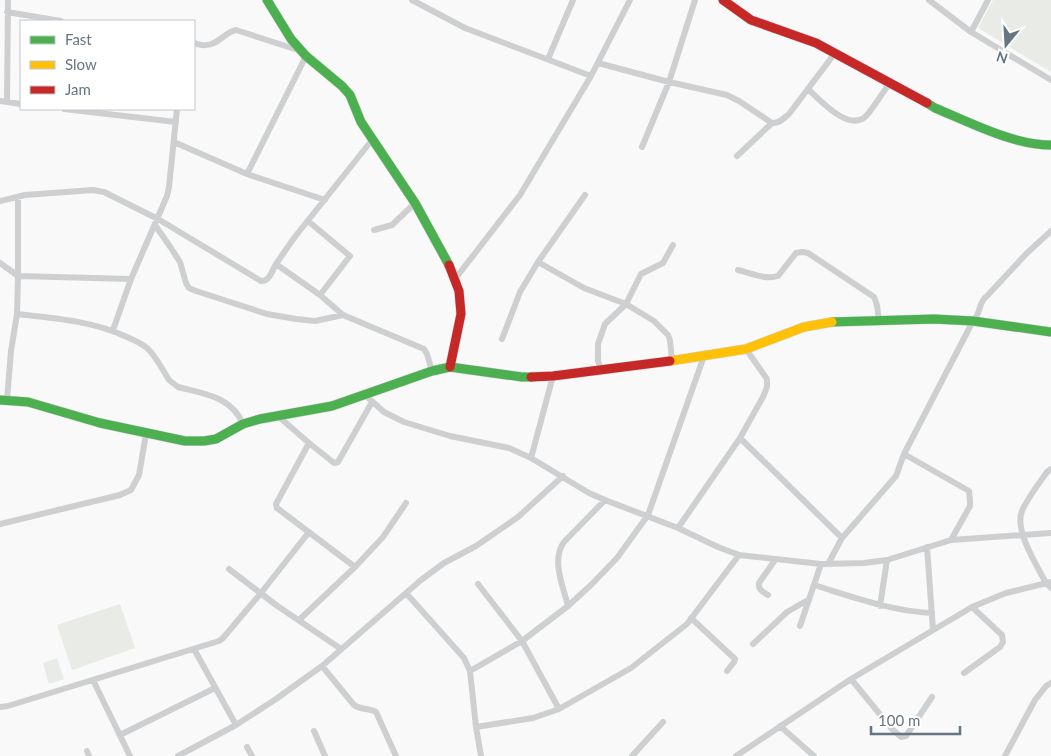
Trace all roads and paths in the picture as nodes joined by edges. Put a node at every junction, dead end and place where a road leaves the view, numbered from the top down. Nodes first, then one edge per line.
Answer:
1 (8, 0) edge
2 (267, 0) edge
3 (412, 0) edge
4 (572, 0) edge
5 (630, 0) edge
6 (695, 0) edge
7 (723, 0) edge
8 (929, 0) edge
9 (988, 0) edge
10 (7, 12) junction
11 (55, 20) edge
12 (971, 32) junction
13 (195, 43) edge
14 (835, 53) junction
15 (304, 54) junction
16 (548, 59) junction
17 (598, 62) junction
18 (591, 76) junction
19 (1051, 80) edge
20 (669, 82) junction
21 (890, 83) junction
22 (808, 89) junction
23 (3, 102) edge
24 (20, 104) edge
25 (73, 110) edge
26 (177, 110) edge
27 (176, 122) junction
28 (772, 123) junction
29 (372, 140) junction
30 (174, 142) junction
31 (1051, 145) edge
32 (642, 147) dead end
33 (737, 156) dead end
34 (247, 174) junction
35 (585, 196) dead end
36 (18, 197) junction
37 (324, 200) junction
38 (0, 201) edge
39 (415, 203) junction
40 (308, 221) junction
41 (156, 222) junction
42 (374, 230) dead end
43 (1051, 231) edge
44 (673, 245) dead end
45 (538, 262) junction
46 (0, 263) edge
47 (276, 264) junction
48 (738, 270) dead end
49 (18, 276) junction
50 (131, 279) junction
51 (455, 279) junction
52 (320, 295) junction
53 (626, 304) junction
54 (17, 314) junction
55 (343, 315) junction
56 (878, 316) junction
57 (973, 321) junction
58 (113, 330) junction
59 (1051, 332) edge
60 (502, 340) dead end
61 (746, 348) junction
62 (704, 356) junction
63 (672, 361) junction
64 (450, 367) junction
65 (601, 370) junction
66 (432, 371) junction
67 (553, 376) junction
68 (368, 399) junction
69 (3, 400) edge
70 (278, 416) junction
71 (243, 424) junction
72 (146, 434) junction
73 (740, 438) junction
74 (309, 443) junction
75 (904, 454) junction
76 (531, 458) junction
77 (1051, 469) edge
78 (562, 476) junction
79 (606, 500) junction
80 (406, 504) dead end
81 (648, 515) junction
82 (0, 524) edge
83 (678, 528) junction
84 (309, 532) junction
85 (1051, 533) edge
86 (1022, 536) junction
87 (842, 538) junction
88 (951, 540) junction
89 (927, 548) junction
90 (739, 555) junction
91 (775, 560) junction
92 (887, 560) junction
93 (824, 564) junction
94 (355, 566) junction
95 (229, 569) dead end
96 (478, 584) dead end
97 (1049, 584) edge
98 (814, 585) junction
99 (261, 593) junction
100 (406, 593) junction
101 (768, 595) dead end
102 (808, 600) junction
103 (568, 606) junction
104 (880, 606) junction
105 (972, 606) junction
106 (932, 613) junction
107 (691, 618) junction
108 (299, 620) junction
109 (800, 626) dead end
110 (933, 630) junction
111 (522, 641) junction
112 (753, 644) dead end
113 (194, 649) junction
114 (341, 650) junction
115 (322, 666) junction
116 (470, 671) junction
117 (727, 671) dead end
118 (964, 673) dead end
119 (851, 679) junction
120 (93, 680) junction
121 (1051, 683) edge
122 (215, 688) junction
123 (932, 697) dead end
124 (0, 707) edge
125 (559, 710) junction
126 (663, 722) dead end
127 (236, 725) junction
128 (780, 726) junction
129 (476, 727) junction
130 (314, 732) dead end
131 (120, 735) junction
132 (247, 747) dead end
133 (130, 756) edge
134 (178, 756) edge
135 (252, 756) edge
136 (325, 756) edge
137 (396, 756) edge
138 (481, 756) edge
139 (632, 756) edge
140 (736, 756) edge
141 (814, 756) edge
142 (1005, 756) edge

1 - 10 street
2 - 15 street
3 - 16 street
4 - 16 street
5 - 17 street
6 - 20 street
7 - 14 street
8 - 12 street
9 - 12 street
10 - 11 street
10 - 23 street
12 - 19 street
13 - 15 street
14 - 21 street
14 - 22 street
15 - 29 street
15 - 34 street
16 - 18 street
17 - 18 street
17 - 20 street
18 - 51 street
20 - 28 street
20 - 32 street
21 - 22 street
21 - 31 street
22 - 28 street
23 - 24 street
25 - 27 street
26 - 27 street
27 - 30 street
28 - 33 street
29 - 37 street
29 - 39 street
30 - 34 street
30 - 41 street
34 - 37 street
35 - 45 street
36 - 38 street
36 - 41 street
36 - 49 street
37 - 40 street
39 - 42 street
39 - 51 street
40 - 47 street
40 - 52 street
41 - 47 street
41 - 50 street
41 - 55 street
43 - 57 street
44 - 53 street
45 - 53 street
45 - 60 street
46 - 49 street
47 - 52 street
48 - 56 street
49 - 50 street
49 - 54 street
50 - 58 street
51 - 64 street
52 - 55 street
53 - 63 street
53 - 65 street
54 - 58 street
54 - 69 street
55 - 66 street
56 - 57 street
56 - 61 street
57 - 59 street
57 - 75 street
58 - 71 street
61 - 62 street
61 - 73 street
62 - 63 street
62 - 81 street
63 - 65 street
64 - 66 street
64 - 67 street
65 - 67 street
66 - 68 street
67 - 76 street
68 - 70 street
68 - 74 street
68 - 76 street
69 - 72 street
70 - 71 street
70 - 74 street
71 - 72 street
72 - 82 street
73 - 83 street
73 - 87 street
74 - 84 street
75 - 87 street
75 - 88 street
76 - 78 street
77 - 86 street
78 - 79 street
78 - 100 street
79 - 81 street
79 - 103 street
80 - 94 street
81 - 83 street
81 - 103 street
83 - 90 street
84 - 94 street
84 - 99 street
85 - 86 street
86 - 88 street
86 - 97 street
87 - 93 street
88 - 89 street
89 - 92 street
89 - 106 street
90 - 91 street
90 - 107 street
91 - 93 street
91 - 101 street
92 - 93 street
92 - 104 street
93 - 98 street
94 - 108 street
95 - 99 street
96 - 111 street
97 - 105 street
98 - 102 street
98 - 104 street
99 - 108 street
99 - 113 street
100 - 114 street
100 - 116 street
102 - 109 street
102 - 112 street
103 - 111 street
104 - 106 street
105 - 110 street
105 - 118 street
106 - 110 street
107 - 117 street
107 - 125 street
108 - 114 street
110 - 119 street
111 - 116 street
111 - 125 street
113 - 120 street
113 - 122 street
114 - 115 street
115 - 127 street
115 - 137 street
116 - 129 street
119 - 123 street
119 - 128 street
120 - 124 street
120 - 131 street
121 - 142 street
122 - 127 street
122 - 131 street
125 - 129 street
126 - 139 street
127 - 134 street
128 - 140 street
128 - 141 street
129 - 138 street
130 - 136 street
131 - 133 street
132 - 135 street

